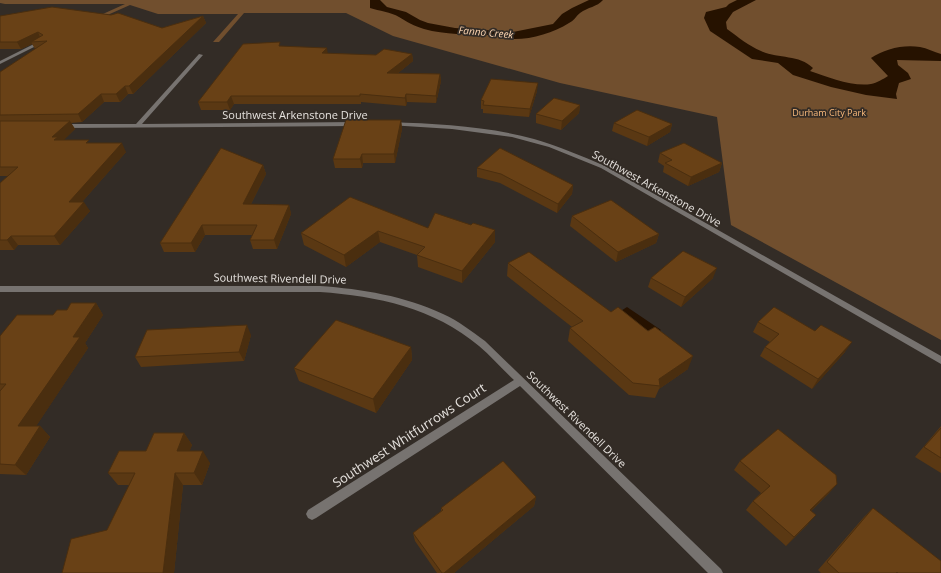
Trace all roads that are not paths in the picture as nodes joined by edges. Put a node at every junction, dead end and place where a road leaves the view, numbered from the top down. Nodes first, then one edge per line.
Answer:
1 (43, 42) edge
2 (201, 55) dead end
3 (0, 63) edge
4 (360, 124) edge
5 (383, 124) edge
6 (138, 125) junction
7 (54, 126) edge
8 (2, 291) edge
9 (941, 360) edge
10 (520, 381) junction
11 (312, 514) dead end
12 (717, 573) edge

1 - 3 street
2 - 6 street
4 - 6 street, Southwest Arkenstone Drive
5 - 9 street, Southwest Arkenstone Drive
6 - 7 street, Southwest Arkenstone Drive
8 - 10 street, Southwest Rivendell Drive
10 - 11 street, Southwest Whitfurrows Court
10 - 12 street, Southwest Rivendell Drive

